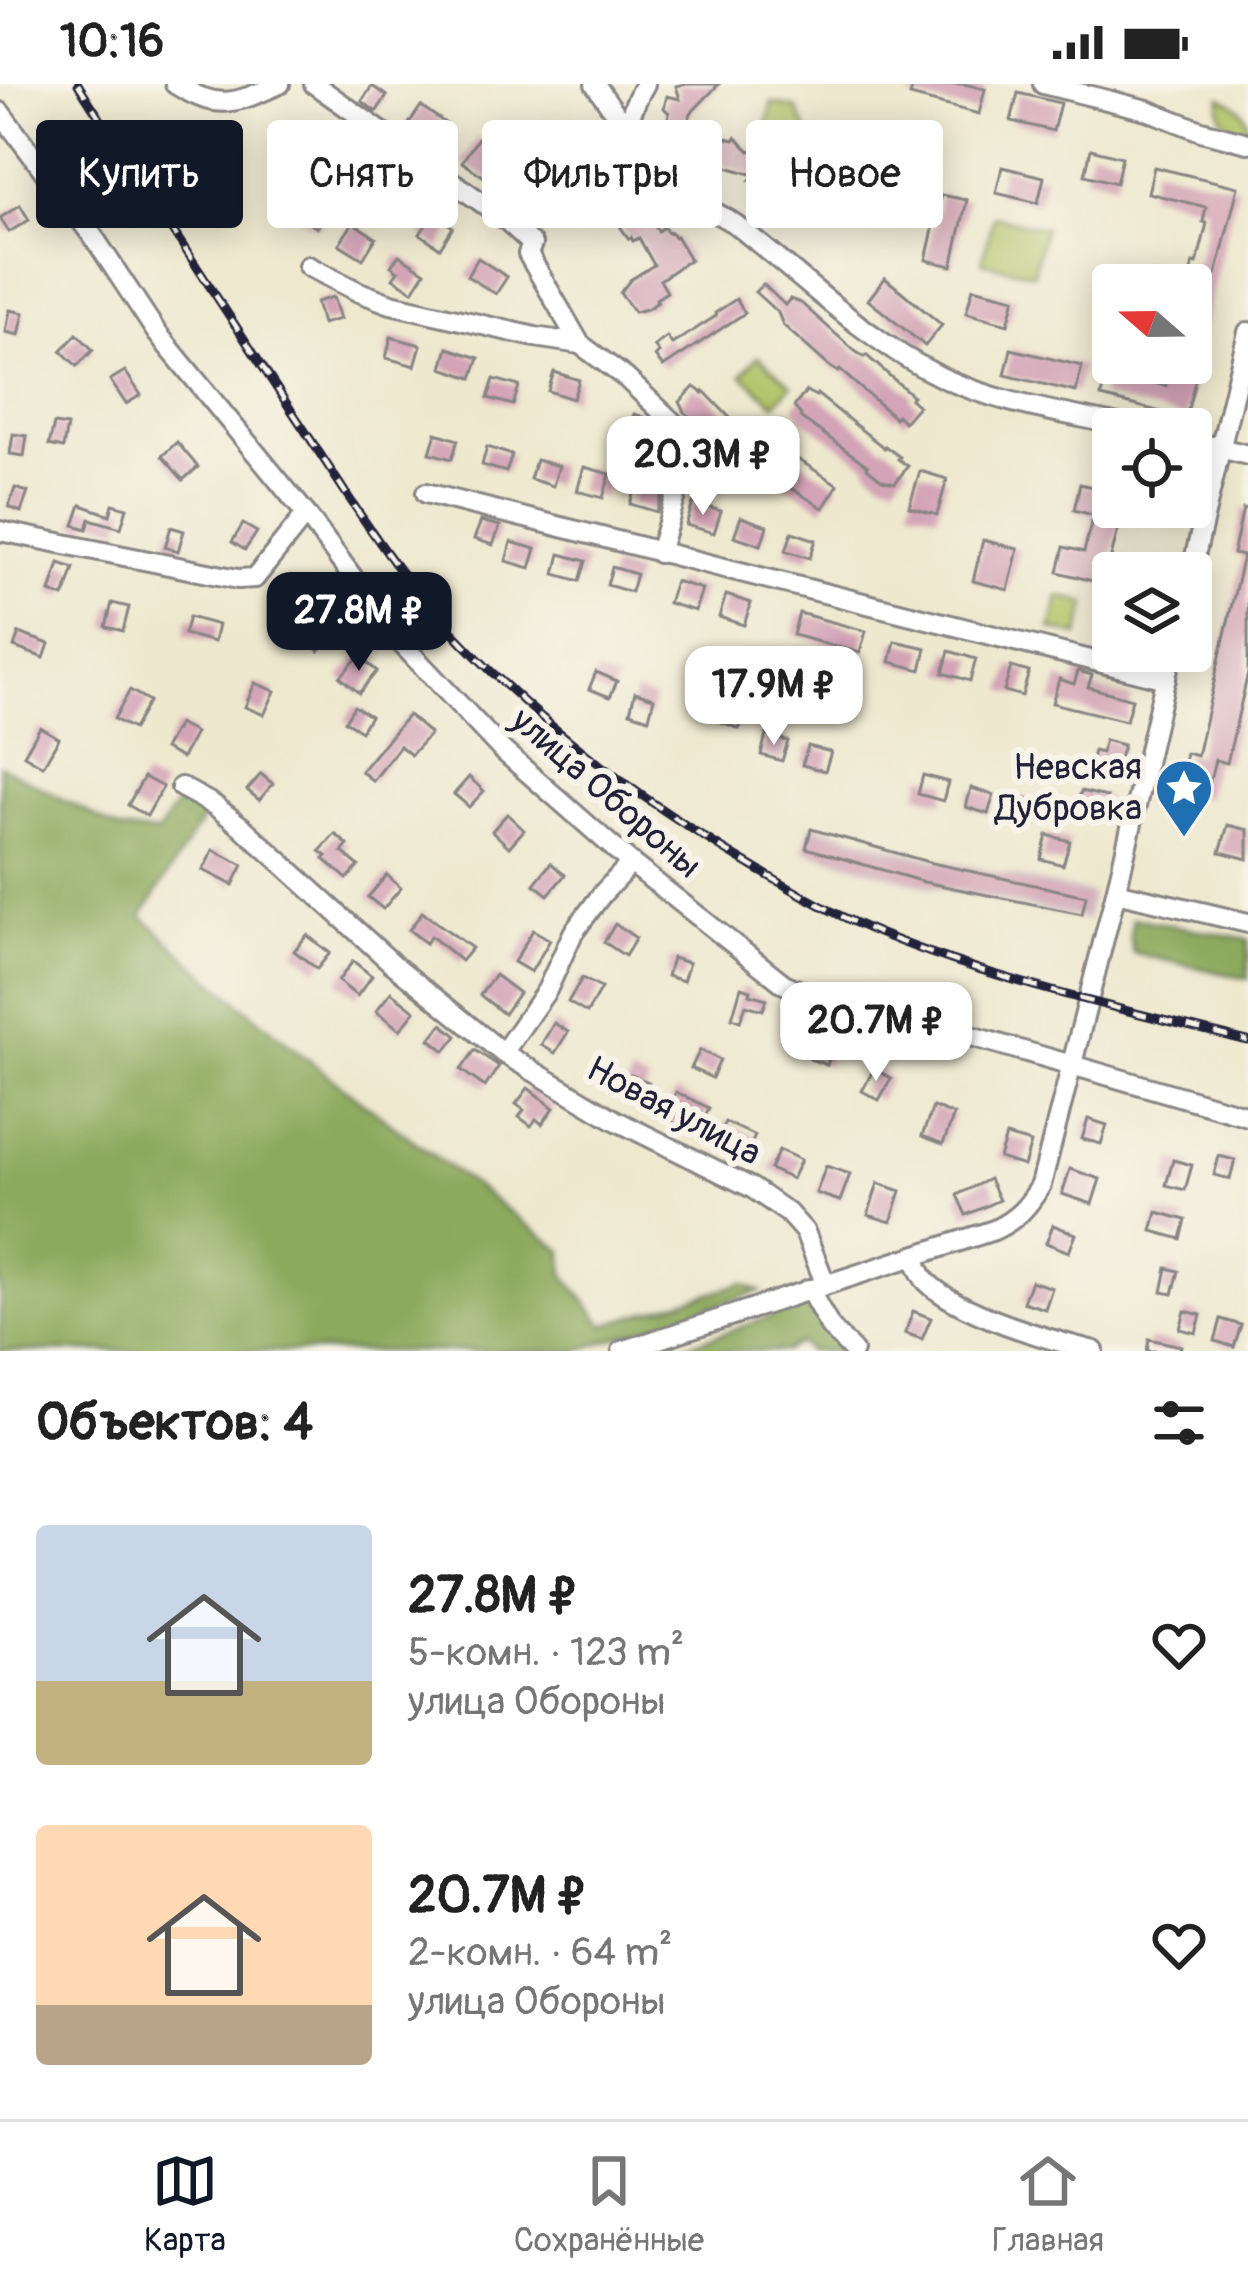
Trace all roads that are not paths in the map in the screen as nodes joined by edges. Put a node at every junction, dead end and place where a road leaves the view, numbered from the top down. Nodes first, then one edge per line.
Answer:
1 (176, 84) edge
2 (280, 84) edge
3 (314, 84) edge
4 (595, 84) edge
5 (644, 84) edge
6 (1043, 84) edge
7 (0, 112) edge
8 (619, 120) edge
9 (631, 120) edge
10 (1248, 143) edge
11 (722, 216) edge
12 (308, 266) dead end
13 (1248, 332) edge
14 (580, 344) junction
15 (1092, 419) edge
16 (1212, 446) edge
17 (1220, 448) junction
18 (1248, 455) edge
19 (426, 493) dead end
20 (306, 514) junction
21 (0, 531) edge
22 (1196, 552) edge
23 (659, 553) junction
24 (1168, 672) edge
25 (1166, 679) junction
26 (181, 787) dead end
27 (631, 863) junction
28 (1116, 892) junction
29 (1248, 923) edge
30 (503, 1053) junction
31 (1071, 1064) junction
32 (1248, 1116) edge
33 (914, 1257) junction
34 (817, 1286) junction
35 (622, 1351) edge
36 (853, 1351) edge
37 (1094, 1351) edge

1 - 2 street
3 - 14 street
4 - 8 street
5 - 9 street
6 - 10 street
7 - 20 street, улица Обороны
11 - 15 street
12 - 14 street
13 - 17 street
14 - 23 street
16 - 17 street
17 - 18 street
17 - 22 street
19 - 23 street
20 - 21 street
20 - 27 street, улица Обороны
23 - 25 street
24 - 25 street
25 - 28 street
26 - 30 street, Новая улица
27 - 30 street
27 - 31 street, улица Обороны
28 - 29 street
28 - 31 street
30 - 34 street, Новая улица
31 - 32 street, улица Обороны
31 - 33 street
33 - 34 street
33 - 37 street
34 - 35 street
34 - 36 street, Новая улица

